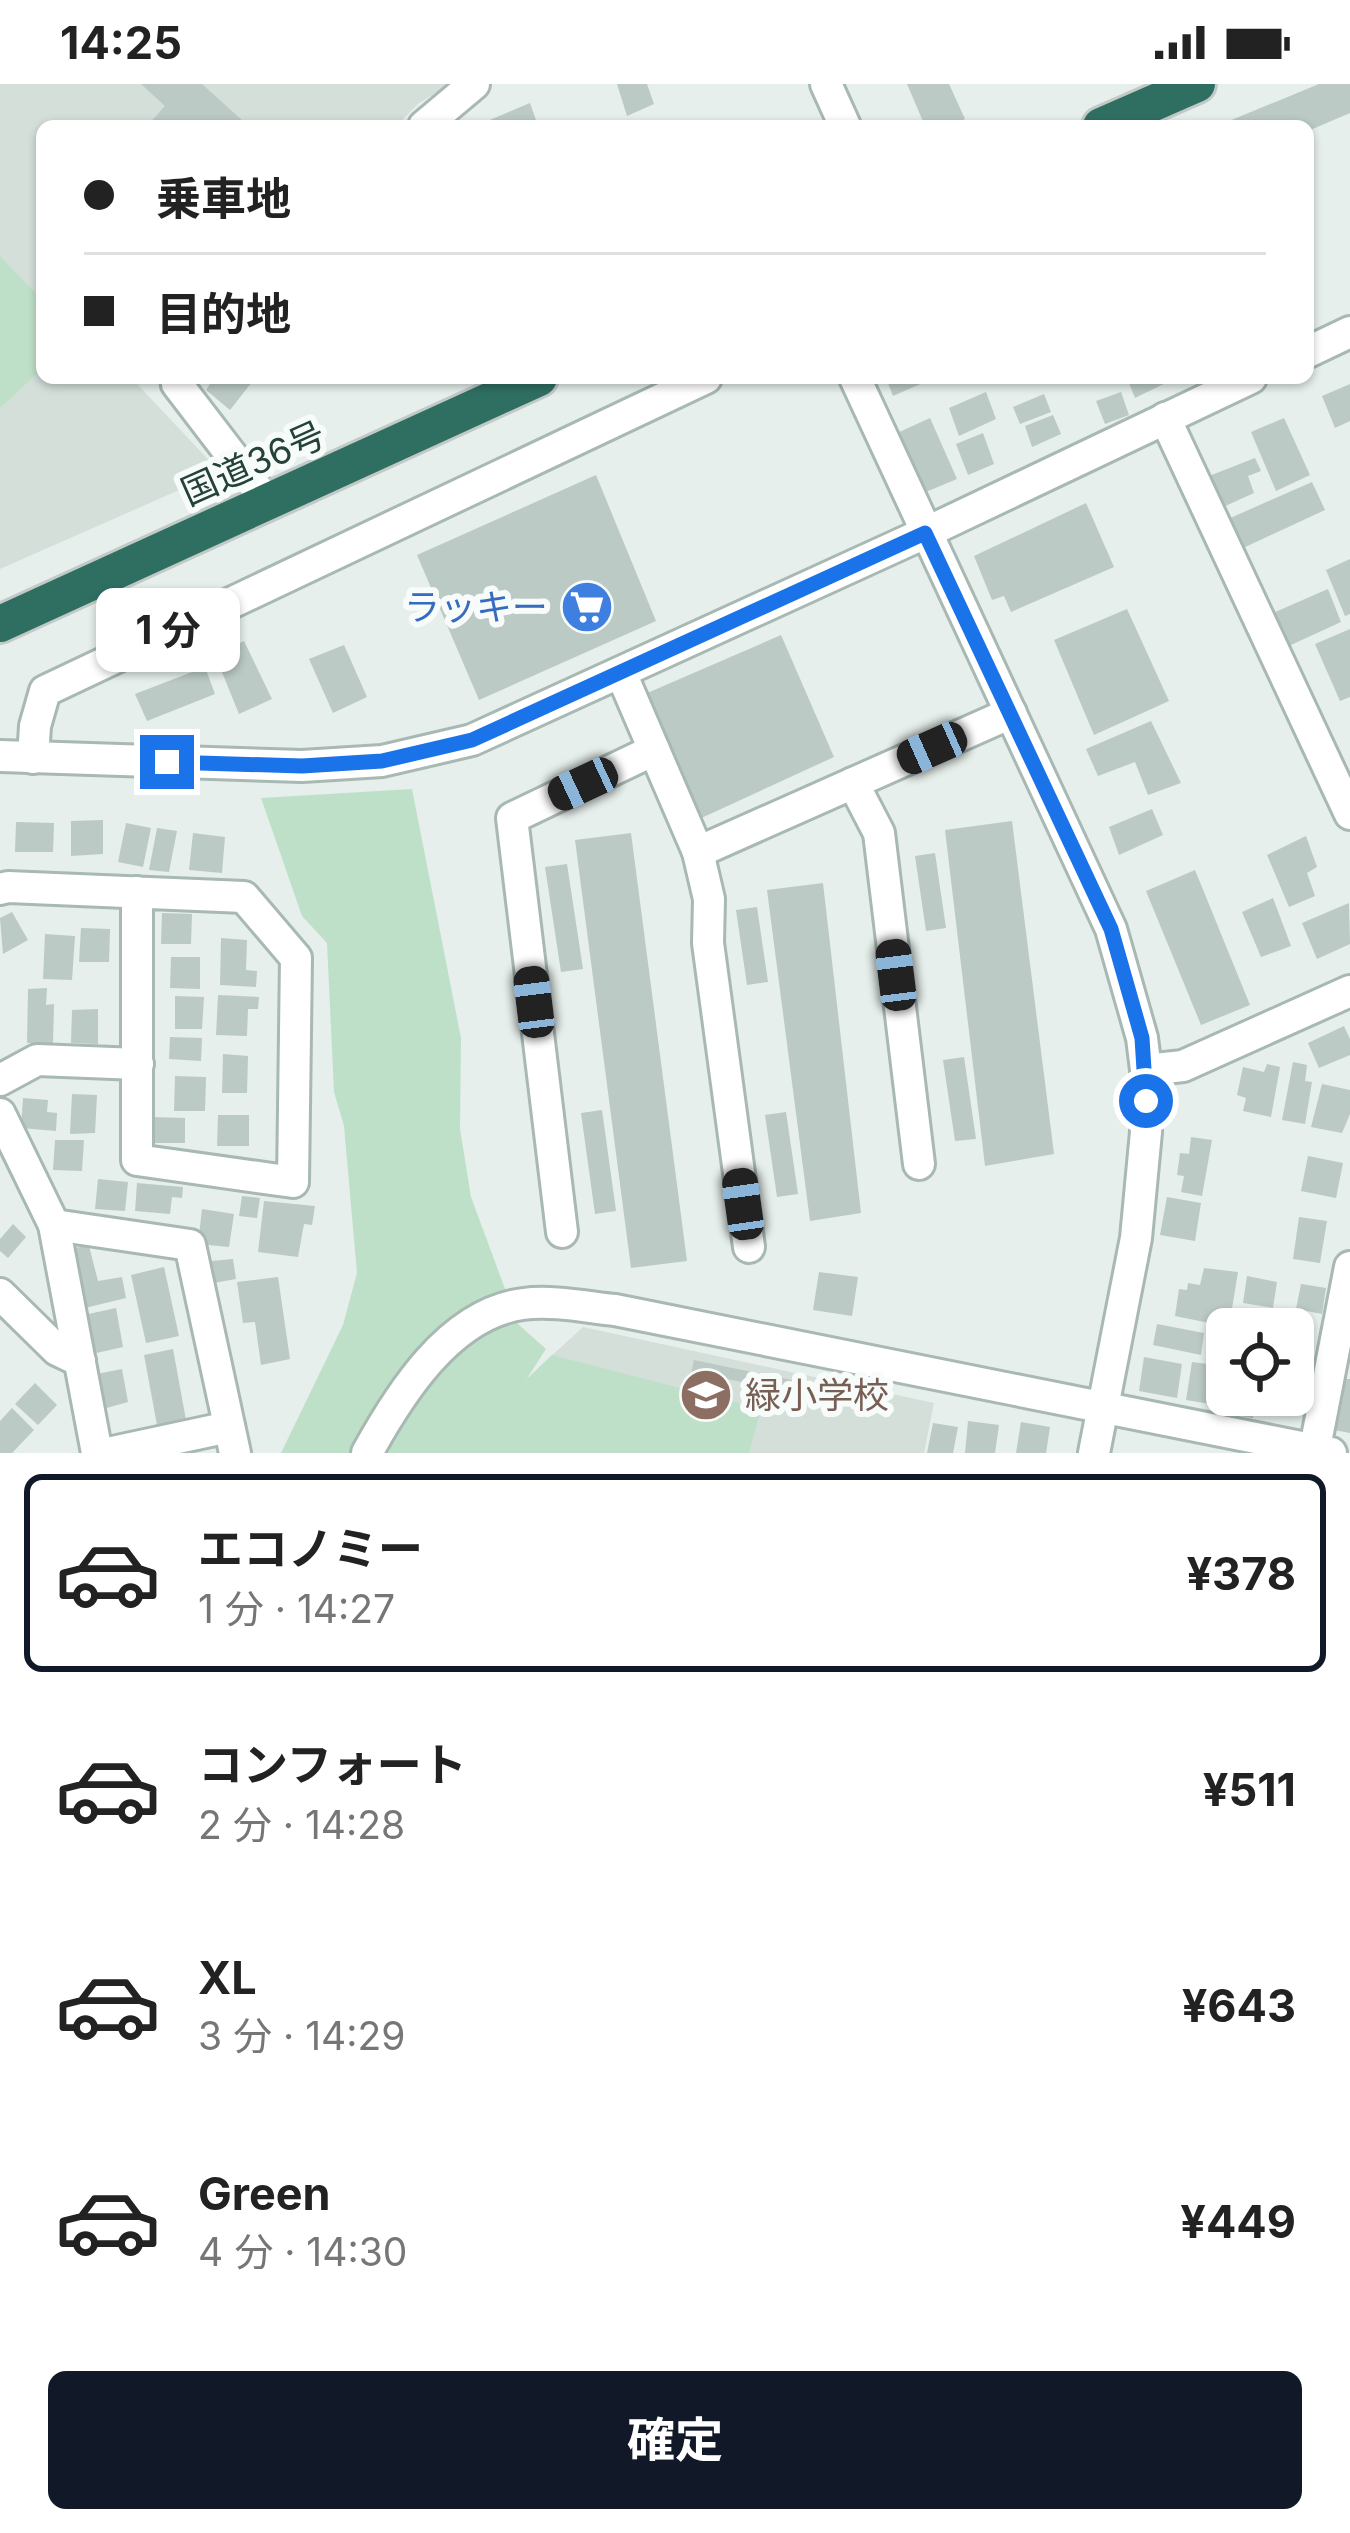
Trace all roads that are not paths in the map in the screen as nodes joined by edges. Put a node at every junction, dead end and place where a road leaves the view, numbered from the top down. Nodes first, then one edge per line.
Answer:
1 (474, 84) edge
2 (826, 84) edge
3 (1197, 84) edge
4 (431, 120) edge
5 (842, 120) edge
6 (1115, 120) edge
7 (1350, 332) edge
8 (1314, 349) edge
9 (177, 384) edge
10 (526, 384) edge
11 (693, 384) edge
12 (858, 384) edge
13 (1238, 384) edge
14 (1165, 418) junction
15 (268, 503) junction
16 (925, 533) junction
17 (0, 624) edge
18 (621, 674) junction
19 (1011, 713) junction
20 (654, 750) junction
21 (0, 757) edge
22 (33, 758) junction
23 (853, 783) junction
24 (1350, 814) edge
25 (698, 852) junction
26 (0, 889) edge
27 (137, 892) junction
28 (1350, 992) edge
29 (137, 1064) junction
30 (1146, 1070) junction
31 (0, 1080) edge
32 (0, 1114) edge
33 (920, 1164) dead end
34 (54, 1225) junction
35 (562, 1232) dead end
36 (749, 1247) dead end
37 (1350, 1267) edge
38 (0, 1294) edge
39 (80, 1361) junction
40 (1103, 1409) junction
41 (232, 1440) edge
42 (1320, 1452) edge
43 (98, 1453) edge
44 (108, 1453) edge
45 (367, 1453) edge
46 (1094, 1453) edge

1 - 4 street
2 - 5 street
3 - 6 highway
7 - 8 street
9 - 15 street
10 - 15 highway, 国道36号
11 - 22 street
12 - 16 street
13 - 14 street
14 - 16 street
14 - 24 street
15 - 17 highway, 国道36号
16 - 18 street
16 - 19 street
18 - 20 street
18 - 22 street
19 - 23 street
19 - 30 street
20 - 25 street
20 - 35 street
21 - 22 street
23 - 25 street
23 - 33 street
25 - 36 street
26 - 27 street
27 - 29 street
27 - 29 street
28 - 30 street
29 - 31 street
30 - 40 street
32 - 34 street
34 - 39 street
34 - 41 street
37 - 42 street
38 - 39 street
39 - 43 street
40 - 42 street
40 - 45 street
40 - 46 street
41 - 44 street

